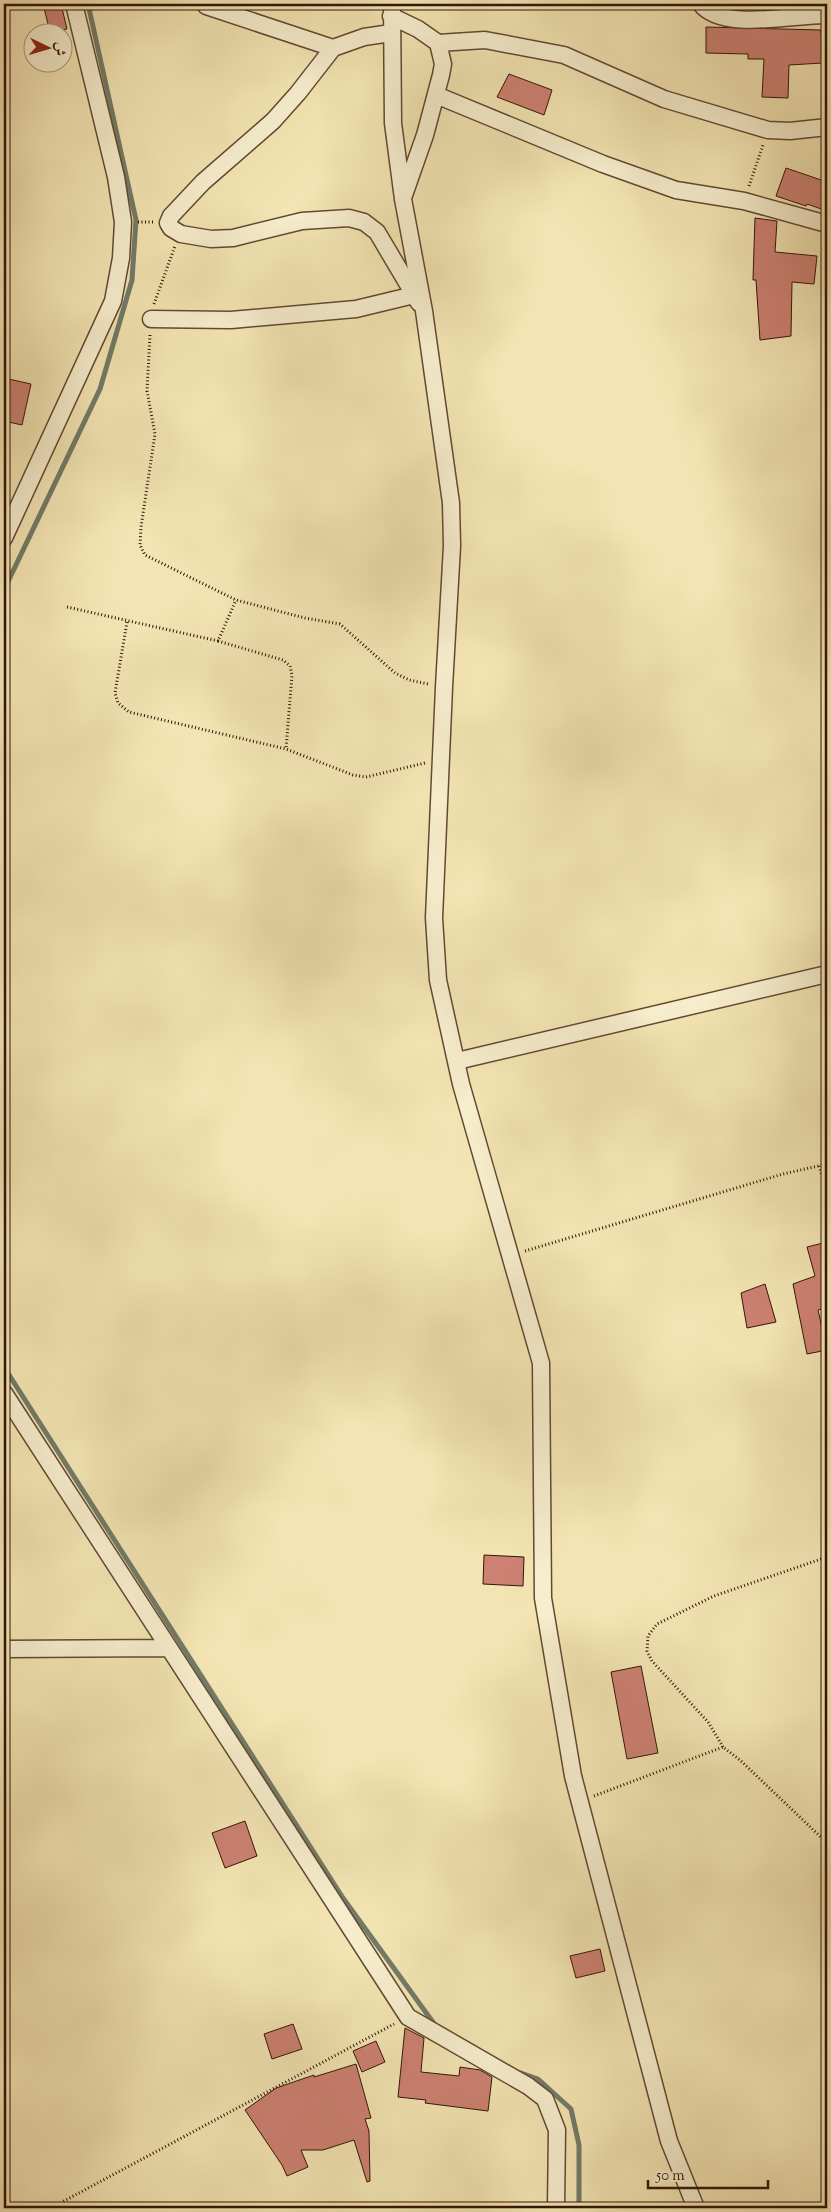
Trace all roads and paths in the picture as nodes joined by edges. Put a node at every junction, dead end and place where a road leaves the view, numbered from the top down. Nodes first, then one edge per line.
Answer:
1 (74, 4) edge
2 (701, 4) edge
3 (206, 6) dead end
4 (827, 15) edge
5 (392, 18) edge
6 (438, 43) junction
7 (333, 48) junction
8 (436, 95) junction
9 (827, 127) edge
10 (768, 130) junction
11 (403, 200) junction
12 (744, 201) junction
13 (130, 222) dead end
14 (153, 222) dead end
15 (827, 224) edge
16 (181, 234) junction
17 (414, 295) junction
18 (424, 311) junction
19 (151, 319) junction
20 (4, 538) edge
21 (236, 600) junction
22 (67, 607) dead end
23 (127, 622) junction
24 (218, 641) junction
25 (444, 687) junction
26 (286, 749) junction
27 (440, 759) junction
28 (827, 974) edge
29 (457, 1061) junction
30 (827, 1164) edge
31 (819, 1166) junction
32 (827, 1191) edge
33 (510, 1255) junction
34 (4, 1393) edge
35 (827, 1557) edge
36 (169, 1648) junction
37 (4, 1649) edge
38 (723, 1747) junction
39 (579, 1801) junction
40 (827, 1843) edge
41 (408, 2017) junction
42 (51, 2208) edge
43 (556, 2208) edge
44 (696, 2208) edge

1 - 20 street
2 - 4 street
3 - 7 street
5 - 6 street
5 - 7 street
5 - 11 street
6 - 8 street
6 - 10 street
7 - 16 street
8 - 11 street
8 - 12 street
9 - 10 street
10 - 12 path
11 - 18 street
12 - 15 street
13 - 14 path
16 - 17 street
16 - 19 path
17 - 18 street
17 - 19 street
18 - 25 street
19 - 21 path
21 - 24 path
21 - 25 path
22 - 23 path
23 - 24 path
23 - 26 path
24 - 26 path
25 - 27 street
26 - 27 path
27 - 29 street
28 - 29 street
29 - 33 street
30 - 31 path
31 - 32 path
31 - 33 path
33 - 39 street
34 - 36 street
35 - 38 path
36 - 37 street
36 - 41 street
38 - 39 path
38 - 40 path
39 - 44 street
41 - 42 path
41 - 43 street

